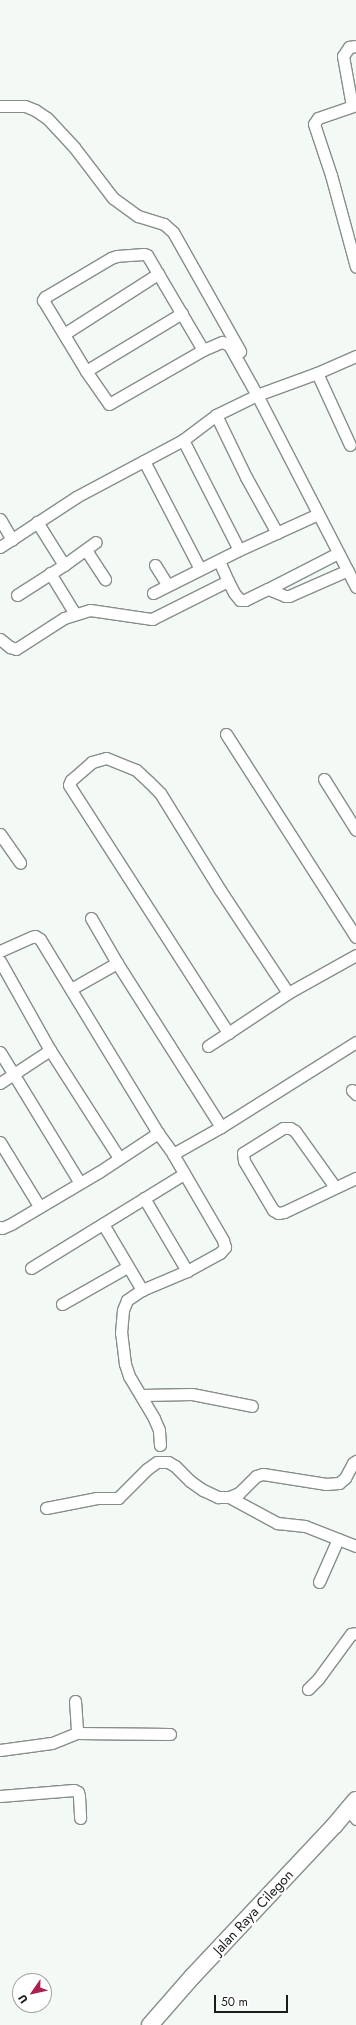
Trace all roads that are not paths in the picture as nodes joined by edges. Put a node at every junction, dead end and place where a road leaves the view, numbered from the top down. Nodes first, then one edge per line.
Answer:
1 (356, 46) edge
2 (0, 106) edge
3 (354, 106) edge
4 (356, 267) edge
5 (158, 274) junction
6 (182, 313) junction
7 (64, 334) junction
8 (204, 350) junction
9 (356, 356) edge
10 (86, 371) junction
11 (317, 373) junction
12 (260, 394) junction
13 (216, 415) junction
14 (182, 440) junction
15 (350, 445) dead end
16 (144, 461) junction
17 (318, 514) junction
18 (0, 519) edge
19 (37, 522) junction
20 (277, 533) junction
21 (12, 540) junction
22 (96, 542) dead end
23 (0, 548) edge
24 (86, 550) junction
25 (239, 550) junction
26 (338, 553) junction
27 (219, 561) junction
28 (64, 565) junction
29 (155, 565) dead end
30 (200, 569) junction
31 (348, 570) junction
32 (50, 573) junction
33 (105, 579) dead end
34 (228, 581) junction
35 (167, 584) junction
36 (356, 587) edge
37 (268, 589) junction
38 (153, 593) dead end
39 (17, 595) dead end
40 (75, 614) junction
41 (0, 639) edge
42 (226, 734) dead end
43 (324, 779) dead end
44 (356, 830) edge
45 (0, 834) edge
46 (20, 863) dead end
47 (91, 918) dead end
48 (356, 938) edge
49 (0, 951) edge
50 (356, 954) edge
51 (0, 961) edge
52 (117, 963) junction
53 (71, 989) junction
54 (288, 993) junction
55 (228, 1033) junction
56 (356, 1042) edge
57 (208, 1046) dead end
58 (50, 1050) junction
59 (0, 1052) edge
60 (14, 1075) junction
61 (0, 1083) edge
62 (221, 1127) junction
63 (158, 1133) junction
64 (0, 1142) edge
65 (173, 1154) junction
66 (119, 1158) junction
67 (184, 1174) junction
68 (356, 1178) edge
69 (80, 1183) junction
70 (336, 1187) junction
71 (144, 1198) junction
72 (39, 1206) junction
73 (103, 1224) junction
74 (0, 1227) edge
75 (127, 1266) junction
76 (31, 1268) dead end
77 (187, 1271) junction
78 (142, 1290) junction
79 (62, 1304) dead end
80 (142, 1394) junction
81 (252, 1406) dead end
82 (160, 1445) dead end
83 (356, 1461) edge
84 (229, 1497) junction
85 (46, 1508) dead end
86 (338, 1539) junction
87 (356, 1546) edge
88 (319, 1582) dead end
89 (356, 1633) edge
90 (308, 1689) dead end
91 (75, 1701) dead end
92 (77, 1733) junction
93 (170, 1734) dead end
94 (0, 1750) edge
95 (0, 1796) edge
96 (353, 1809) edge
97 (80, 1818) dead end
98 (150, 2025) edge

1 - 3 street
2 - 12 street
3 - 4 street
5 - 6 street
5 - 7 street
5 - 7 street
6 - 8 street
6 - 10 street
7 - 10 street
8 - 10 street
8 - 12 street
9 - 11 street
11 - 12 street
11 - 15 street
12 - 13 street
12 - 17 street
13 - 14 street
13 - 20 street
14 - 16 street
14 - 25 street
16 - 19 street
16 - 30 street
17 - 20 street
17 - 26 street
18 - 21 street
19 - 21 street
19 - 28 street
20 - 25 street
21 - 23 street
22 - 24 street
24 - 28 street
24 - 33 street
25 - 27 street
26 - 31 street
26 - 37 street
27 - 30 street
27 - 34 street
28 - 32 street
29 - 35 street
30 - 35 street
31 - 36 street
31 - 37 street
32 - 39 street
32 - 40 street
34 - 37 street
34 - 40 street
35 - 38 street
40 - 41 street
42 - 48 street
43 - 44 street
45 - 46 street
47 - 52 street
49 - 53 street
50 - 54 street
51 - 58 street
52 - 53 street
52 - 62 street
53 - 63 street
54 - 55 street
54 - 55 street
55 - 57 street
56 - 62 street
58 - 60 street
58 - 66 street
59 - 60 street
60 - 61 street
60 - 69 street
62 - 65 street
63 - 65 street
63 - 66 street
64 - 72 street
65 - 67 street
66 - 69 street
67 - 71 street
67 - 77 street
68 - 70 street
69 - 72 street
70 - 70 street
71 - 73 street
71 - 77 street
72 - 74 street
73 - 75 street
73 - 76 street
75 - 78 street
75 - 79 street
77 - 78 street
78 - 80 street
80 - 81 street
80 - 82 street
83 - 84 street
84 - 85 street
84 - 86 street
86 - 87 street
86 - 88 street
89 - 90 street
91 - 92 street
92 - 93 street
92 - 94 street
95 - 97 street
96 - 98 highway, Jalan Raya Cilegon

